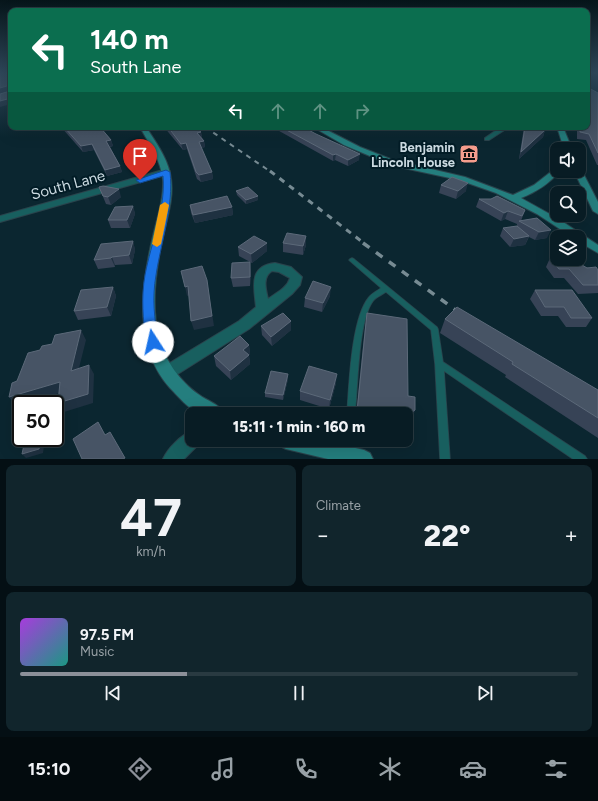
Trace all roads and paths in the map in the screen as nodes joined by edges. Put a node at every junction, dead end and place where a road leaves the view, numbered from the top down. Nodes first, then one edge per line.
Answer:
1 (145, 130) edge
2 (321, 130) edge
3 (501, 130) edge
4 (561, 130) edge
5 (487, 139) dead end
6 (565, 142) edge
7 (166, 172) junction
8 (550, 178) edge
9 (582, 178) edge
10 (513, 198) junction
11 (598, 211) edge
12 (0, 219) edge
13 (567, 230) edge
14 (586, 242) edge
15 (598, 250) edge
16 (352, 260) dead end
17 (386, 288) junction
18 (263, 309) dead end
19 (439, 364) junction
20 (168, 372) junction
21 (205, 407) edge
22 (352, 407) edge
23 (185, 446) edge
24 (306, 447) edge
25 (347, 448) edge
26 (329, 455) edge
27 (172, 459) edge
28 (364, 459) edge
29 (445, 459) edge
30 (582, 459) edge

1 - 7 main road
2 - 10 main road
3 - 5 street
4 - 6 main road
7 - 12 street, South Lane
7 - 20 main road
8 - 10 main road
9 - 11 main road
10 - 13 main road
14 - 15 main road
16 - 17 lane
17 - 19 lane
17 - 22 lane
18 - 20 street
19 - 29 lane
19 - 30 lane
20 - 21 main road
23 - 27 street
24 - 26 main road
25 - 26 main road
25 - 28 main road

